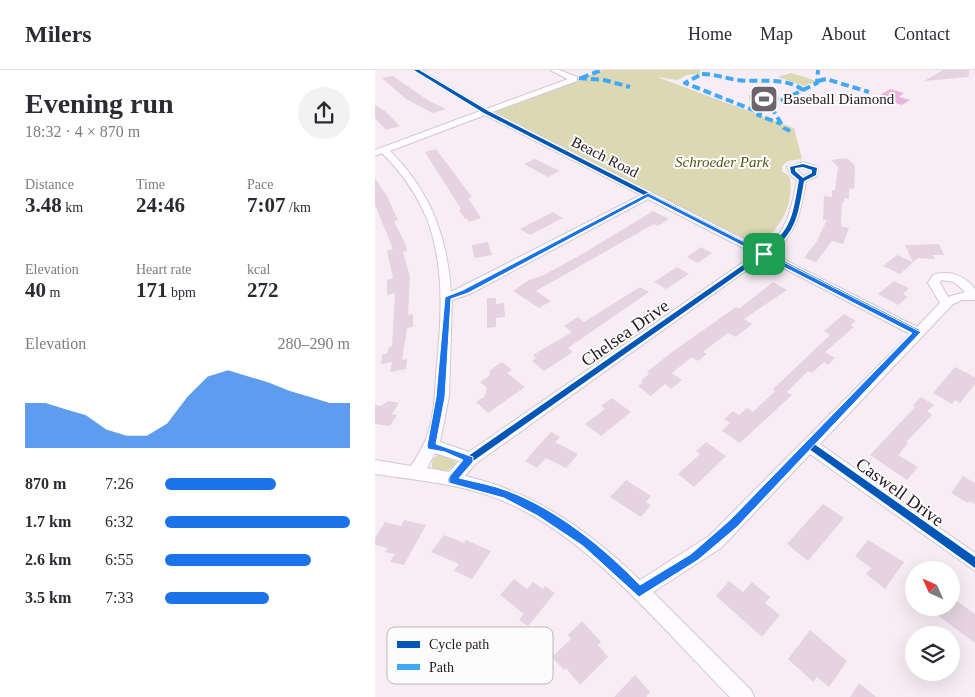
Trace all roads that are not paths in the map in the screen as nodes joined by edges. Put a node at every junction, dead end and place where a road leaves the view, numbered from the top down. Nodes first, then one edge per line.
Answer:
1 (416, 70) edge
2 (553, 70) edge
3 (486, 112) junction
4 (378, 151) edge
5 (802, 180) dead end
6 (648, 195) junction
7 (764, 254) junction
8 (960, 296) joint
9 (974, 296) edge
10 (447, 298) junction
11 (946, 304) junction
12 (917, 332) junction
13 (808, 444) junction
14 (431, 446) junction
15 (469, 459) junction
16 (375, 466) edge
17 (415, 473) junction
18 (452, 480) junction
19 (975, 563) edge
20 (639, 591) junction
21 (744, 697) edge

1 - 3 street, Beach Road
2 - 3 street
3 - 4 street
3 - 6 street, Beach Road
4 - 10 street
5 - 7 street, Chelsea Drive
6 - 7 street, Beach Road
6 - 10 street
7 - 12 street, Beach Road
7 - 15 street, Chelsea Drive
8 - 9 street
8 - 11 street
9 - 11 street
10 - 14 street
11 - 12 street
12 - 13 street
13 - 19 street, Caswell Drive
13 - 20 street
14 - 15 street
14 - 17 street
15 - 18 street, Chelsea Drive
16 - 17 street
17 - 18 street
18 - 20 street
20 - 21 street

